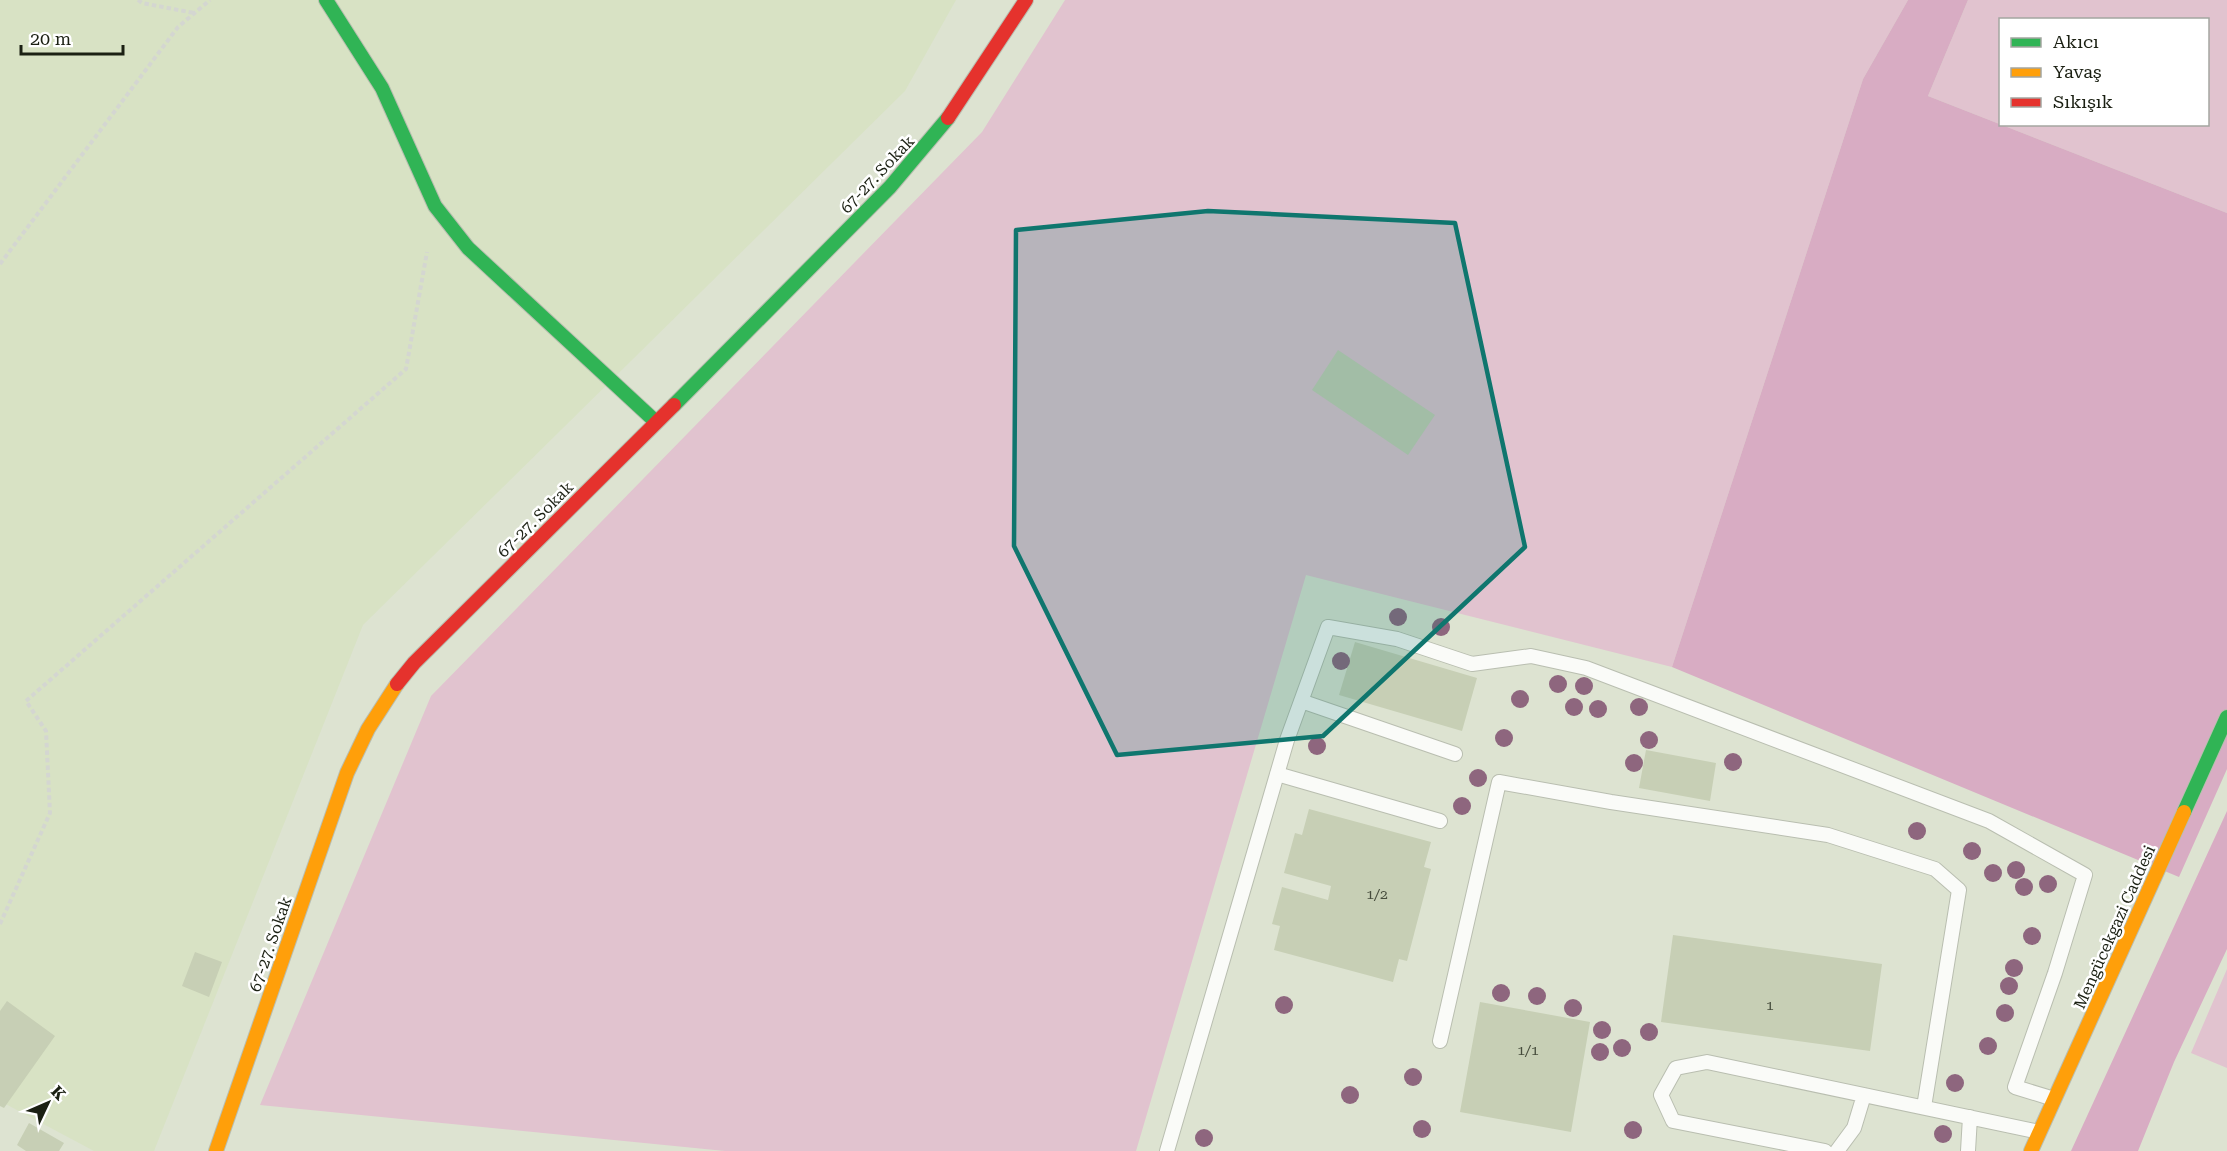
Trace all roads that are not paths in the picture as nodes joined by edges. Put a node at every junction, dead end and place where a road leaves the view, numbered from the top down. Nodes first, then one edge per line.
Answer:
1 (326, 0) edge
2 (1026, 0) edge
3 (656, 422) junction
4 (1301, 701) junction
5 (2227, 717) edge
6 (1455, 754) dead end
7 (1277, 774) junction
8 (1440, 821) dead end
9 (1440, 1041) dead end
10 (1864, 1095) junction
11 (2054, 1099) junction
12 (1924, 1107) junction
13 (1970, 1117) junction
14 (2039, 1132) junction
15 (216, 1151) edge
16 (1167, 1151) edge
17 (1825, 1151) edge
18 (1837, 1151) edge
19 (1968, 1151) edge
20 (2031, 1151) edge

1 - 3 street
2 - 3 street, 67-27. Sokak
3 - 15 street, 67-27. Sokak
4 - 6 lane
4 - 7 lane
4 - 11 lane
5 - 11 street, Mengücekgazi Caddesi
7 - 8 lane
7 - 16 lane
9 - 12 lane
10 - 12 lane
10 - 17 lane
10 - 18 lane
11 - 14 street, Mengücekgazi Caddesi
12 - 13 lane
13 - 14 lane
13 - 19 lane
14 - 20 street, Mengücekgazi Caddesi

